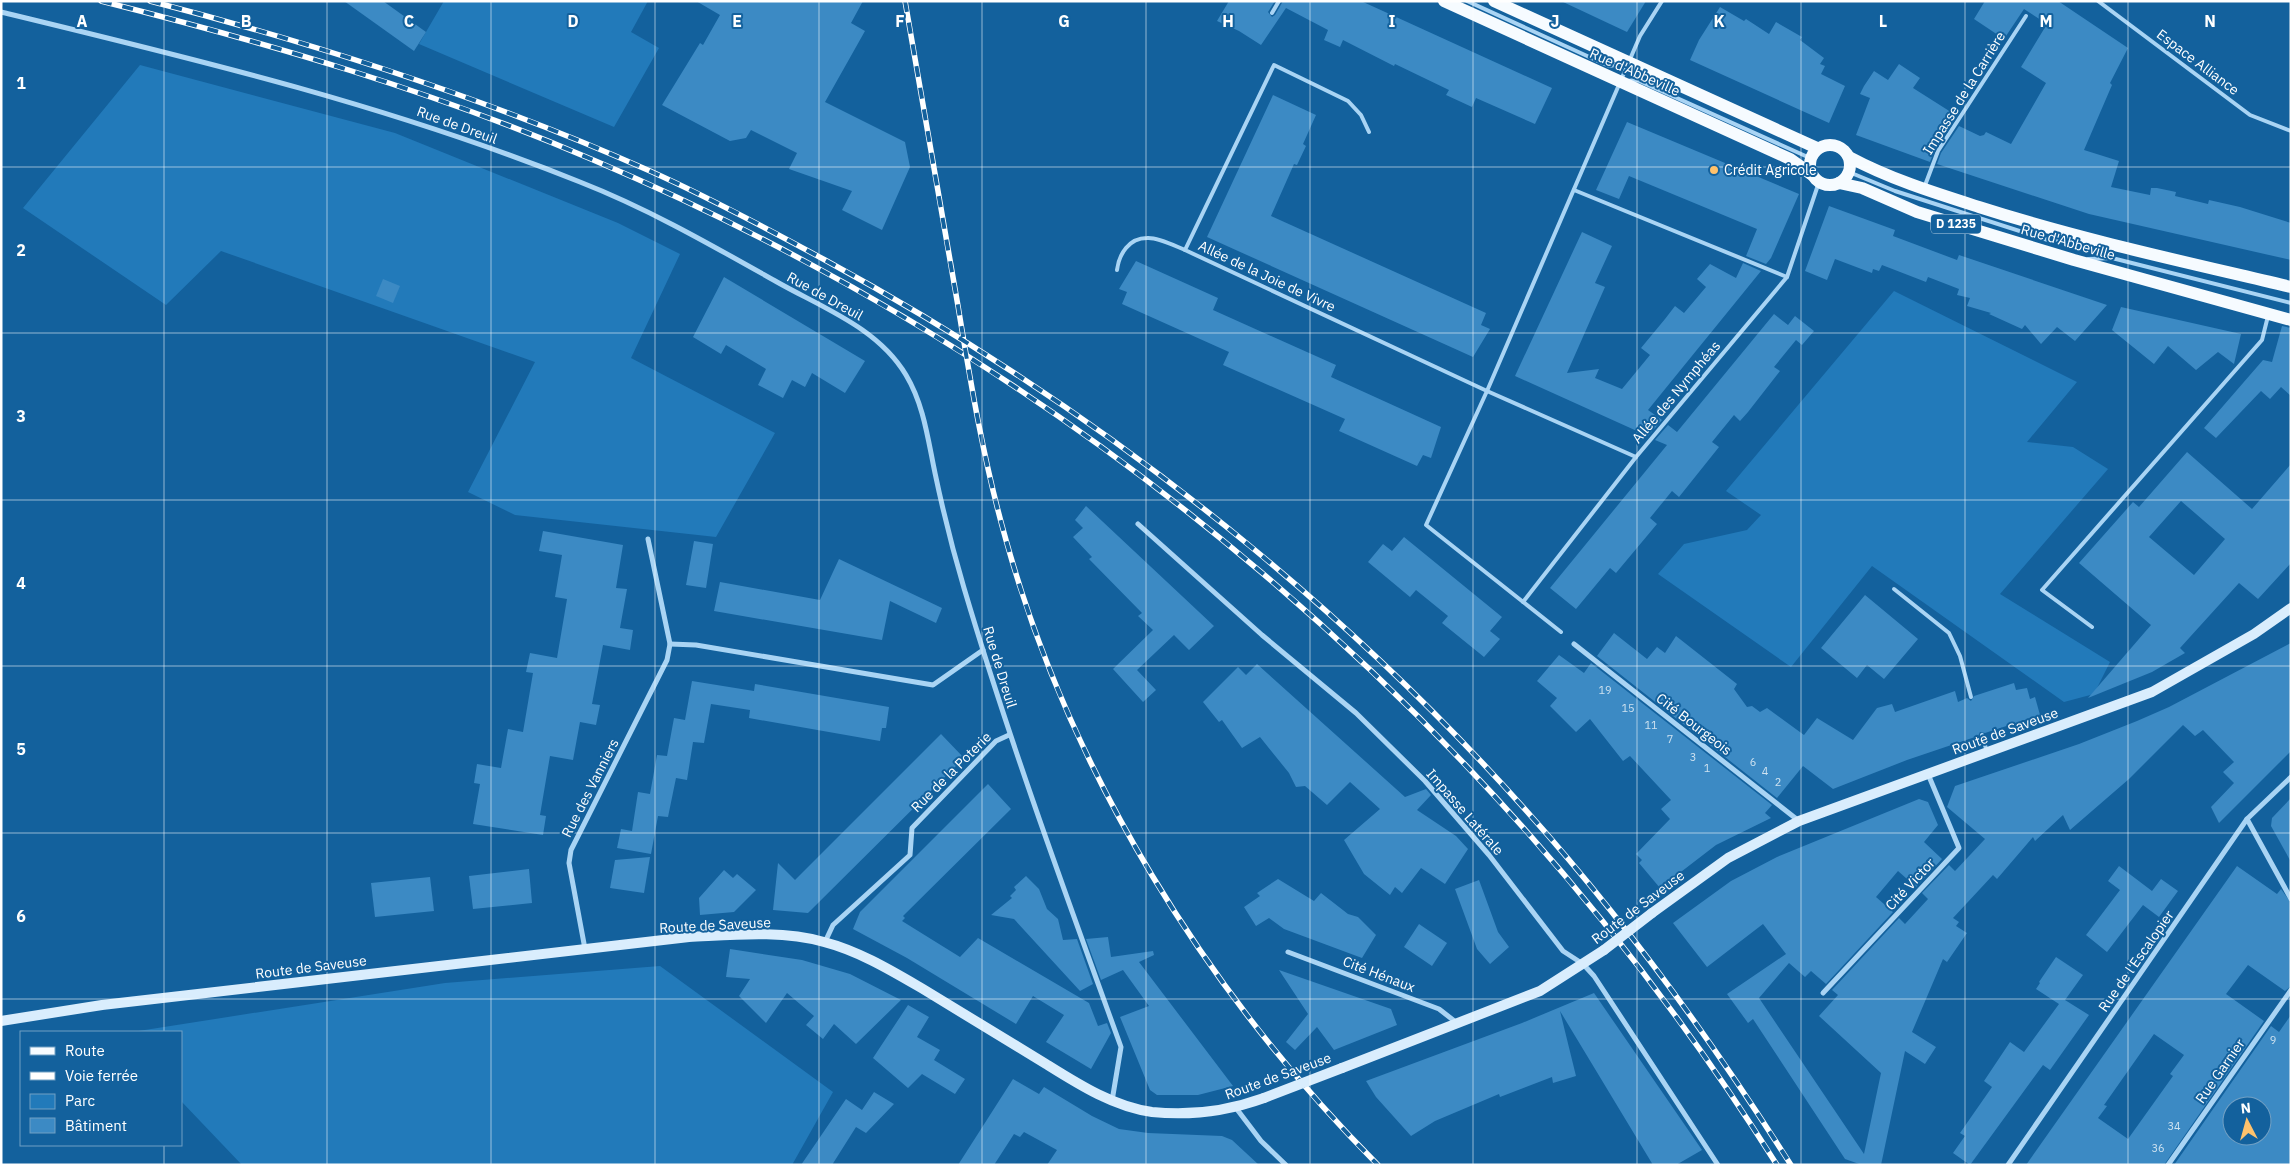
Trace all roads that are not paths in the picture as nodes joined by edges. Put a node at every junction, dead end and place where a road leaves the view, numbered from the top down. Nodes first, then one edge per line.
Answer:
1 (1279, 1) edge
2 (1467, 1) edge
3 (1494, 1) edge
4 (1662, 1) edge
5 (2098, 1) edge
6 (1445, 2) edge
7 (1, 12) edge
8 (1272, 13) dead end
9 (2026, 16) dead end
10 (1629, 63) junction
11 (1620, 82) junction
12 (2291, 131) edge
13 (1369, 132) dead end
14 (1814, 153) junction
15 (1849, 157) junction
16 (1849, 172) junction
17 (1815, 178) junction
18 (1839, 182) junction
19 (1574, 190) junction
20 (1921, 194) junction
21 (1917, 212) junction
22 (1185, 250) junction
23 (2074, 260) junction
24 (1117, 270) dead end
25 (1787, 277) junction
26 (2291, 287) edge
27 (2291, 302) edge
28 (2268, 314) junction
29 (2291, 320) edge
30 (1487, 391) junction
31 (1636, 457) junction
32 (1138, 524) dead end
33 (648, 539) dead end
34 (1894, 589) dead end
35 (1523, 602) junction
36 (2291, 608) edge
37 (2092, 627) dead end
38 (1561, 632) dead end
39 (670, 644) junction
40 (1574, 644) dead end
41 (983, 650) junction
42 (1972, 697) dead end
43 (1008, 735) junction
44 (1982, 735) dead end
45 (1987, 752) junction
46 (1928, 774) junction
47 (2291, 777) edge
48 (2247, 819) junction
49 (1799, 821) junction
50 (2291, 899) edge
51 (825, 942) junction
52 (585, 949) junction
53 (1288, 952) dead end
54 (1583, 964) junction
55 (2291, 990) edge
56 (1823, 993) dead end
57 (1, 1021) edge
58 (1458, 1024) junction
59 (1112, 1101) junction
60 (1236, 1108) junction
61 (1286, 1165) edge
62 (1718, 1165) edge
63 (2008, 1165) edge
64 (2168, 1165) edge

1 - 8 lane
2 - 10 lane
3 - 10 main road, Rue d'Abbeville
4 - 10 lane
5 - 12 lane, Espace Alliance
6 - 11 main road, Rue d'Abbeville
7 - 41 street, Rue de Dreuil
9 - 20 lane, Impasse de la Carrière
10 - 11 lane
10 - 14 main road, Rue d'Abbeville
11 - 14 lane
11 - 17 main road, Rue d'Abbeville
11 - 19 lane
13 - 22 lane, Allée de la Joie de Vivre
14 - 15 main road
14 - 17 main road
15 - 16 main road
15 - 20 main road, Rue d'Abbeville / D 1235
16 - 18 main road
16 - 20 lane
17 - 18 main road
17 - 25 lane, Allée des Nymphéas
18 - 21 main road, Rue d'Abbeville / D 1235
19 - 25 lane
19 - 30 lane
20 - 21 lane, Impasse de la Carrière
20 - 26 main road, Rue d'Abbeville / D 1235
21 - 23 main road, Rue d'Abbeville / D 1235
22 - 24 lane
22 - 30 lane, Allée de la Joie de Vivre
23 - 27 lane
23 - 28 main road, Rue d'Abbeville / D 1235
25 - 31 lane, Allée des Nymphéas
28 - 29 main road, Rue d'Abbeville / D 1235
28 - 37 lane
30 - 31 lane, Allée de la Joie de Vivre
30 - 35 lane
31 - 35 lane, Allée des Nymphéas
32 - 54 street, Impasse Latérale
33 - 39 street
34 - 42 lane
35 - 38 lane
36 - 45 main road, Route de Saveuse
39 - 41 street
39 - 52 street, Rue des Vanniers
40 - 49 street, Cité Bourgeois
41 - 43 street, Rue de Dreuil
43 - 51 street, Rue de la Poterie
43 - 59 street, Rue de Dreuil
44 - 45 lane
45 - 46 main road, Route de Saveuse
46 - 49 main road, Route de Saveuse
46 - 56 street, Cité Victor
47 - 48 street, Rue de l'Escalopier
48 - 50 street
48 - 63 street, Rue de l'Escalopier
49 - 54 main road, Route de Saveuse, bridge
51 - 52 main road, Route de Saveuse
51 - 59 main road, Route de Saveuse
52 - 57 main road, Route de Saveuse
53 - 58 street, Cité Hénaux
54 - 58 main road, Route de Saveuse
54 - 62 street, Impasse Latérale
55 - 64 street, Rue Garnier
58 - 60 main road, Route de Saveuse, bridge
59 - 60 main road, Route de Saveuse
60 - 61 street

